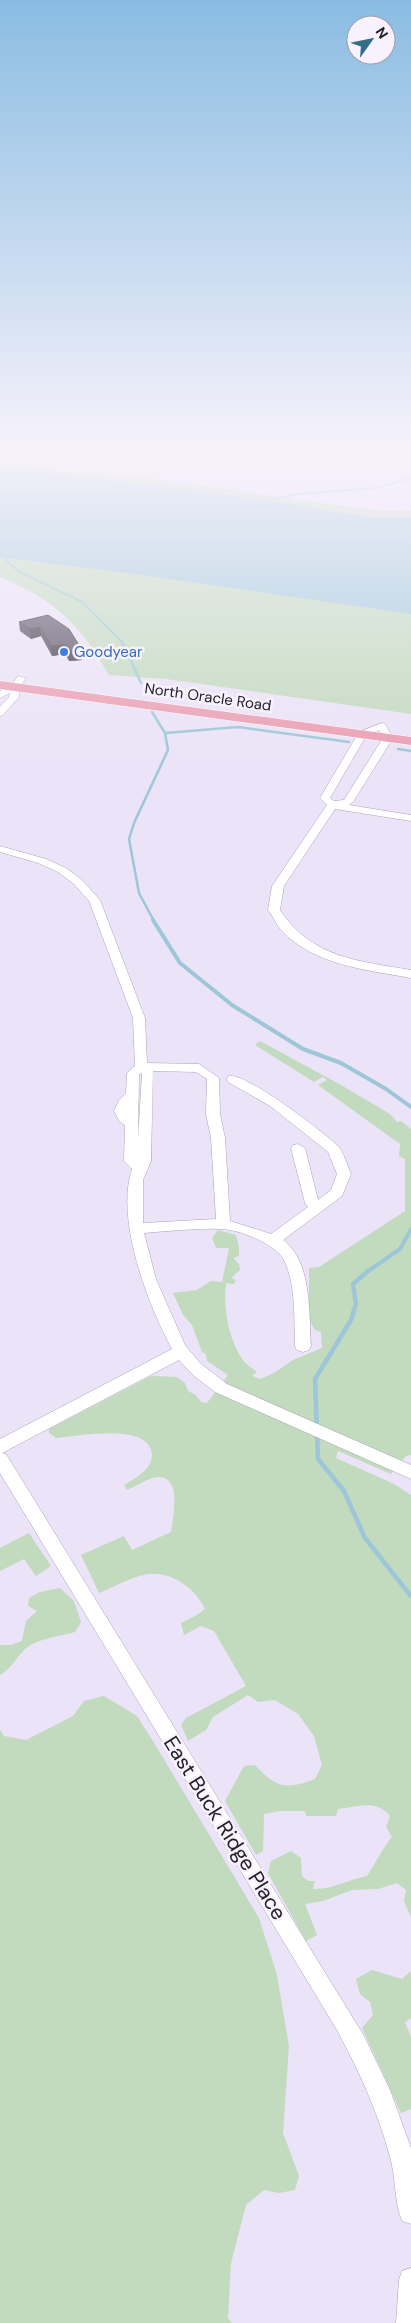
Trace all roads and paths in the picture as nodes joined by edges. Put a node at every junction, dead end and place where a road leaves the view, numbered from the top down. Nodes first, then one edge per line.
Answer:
1 (0, 675) edge
2 (18, 682) junction
3 (0, 685) edge
4 (0, 695) edge
5 (0, 713) edge
6 (411, 730) edge
7 (385, 732) junction
8 (362, 734) junction
9 (411, 741) edge
10 (332, 805) junction
11 (411, 818) edge
12 (0, 849) edge
13 (285, 927) joint
14 (411, 974) edge
15 (140, 1067) junction
16 (233, 1079) dead end
17 (298, 1148) dead end
18 (138, 1167) junction
19 (318, 1207) junction
20 (223, 1224) junction
21 (136, 1228) junction
22 (272, 1241) junction
23 (304, 1346) dead end
24 (181, 1352) junction
25 (0, 1447) edge
26 (0, 1459) edge
27 (406, 1470) edge
28 (411, 2212) edge
29 (411, 2280) edge
30 (409, 2323) edge

1 - 2 highway, North Oracle Road
2 - 3 highway, North Oracle Road
2 - 4 street
2 - 5 street
2 - 7 highway, North Oracle Road
2 - 8 highway, North Oracle Road
6 - 7 highway, North Oracle Road
7 - 8 highway, North Oracle Road
7 - 9 highway, North Oracle Road
7 - 10 street
8 - 10 street
10 - 11 street
10 - 13 street
12 - 15 street
13 - 14 street
15 - 18 street
15 - 18 street
15 - 20 street
16 - 19 street
17 - 19 street
18 - 21 street
19 - 22 street
20 - 21 street
20 - 22 street
21 - 24 street
22 - 23 street
24 - 25 street
24 - 27 street
26 - 28 street, East Buck Ridge Place
29 - 30 street

